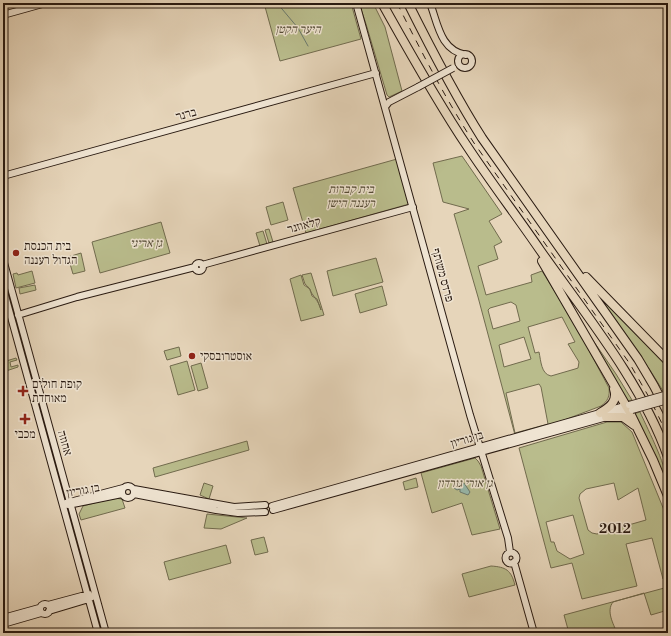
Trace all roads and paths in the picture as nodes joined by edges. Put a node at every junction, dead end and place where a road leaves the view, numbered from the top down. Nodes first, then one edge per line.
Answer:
1 (46, 3) edge
2 (356, 3) edge
3 (382, 3) edge
4 (388, 3) edge
5 (408, 3) edge
6 (412, 3) edge
7 (430, 3) edge
8 (3, 15) edge
9 (454, 50) junction
10 (466, 55) junction
11 (459, 63) junction
12 (376, 73) junction
13 (418, 87) junction
14 (432, 90) junction
15 (452, 90) junction
16 (382, 95) junction
17 (385, 107) junction
18 (3, 176) edge
19 (516, 186) junction
20 (413, 207) junction
21 (517, 218) junction
22 (3, 259) edge
23 (3, 288) edge
24 (18, 315) junction
25 (668, 361) edge
26 (607, 373) junction
27 (668, 394) edge
28 (668, 400) edge
29 (629, 408) junction
30 (668, 413) edge
31 (603, 415) junction
32 (644, 441) junction
33 (480, 449) junction
34 (668, 457) edge
35 (122, 491) junction
36 (67, 492) junction
37 (134, 492) junction
38 (668, 496) edge
39 (82, 500) junction
40 (70, 503) junction
41 (63, 505) junction
42 (74, 518) junction
43 (85, 584) junction
44 (95, 594) junction
45 (88, 596) junction
46 (79, 599) junction
47 (92, 610) junction
48 (40, 611) junction
49 (3, 618) edge
50 (3, 624) edge
51 (98, 633) edge
52 (106, 633) edge
53 (534, 633) edge

1 - 8 street
2 - 12 street, פרדס משותף
3 - 14 highway
4 - 14 highway
5 - 15 highway
6 - 15 highway
7 - 9 street
9 - 10 street
9 - 11 street
10 - 11 street
10 - 11 street
11 - 13 street, bridge
12 - 16 street, פרדס משותף
12 - 18 street, ברנר
13 - 16 street
13 - 17 street
14 - 21 highway
15 - 19 highway
16 - 17 street, פרדס משותף
17 - 20 street, פרדס משותף
19 - 25 highway
19 - 30 highway
20 - 24 street, קלאוזנר
20 - 33 street, פרדס משותף
21 - 26 highway
21 - 34 highway
22 - 24 street, אחוזה
23 - 41 street, אחוזה
24 - 36 street, אחוזה
26 - 29 highway
26 - 31 highway
27 - 29 street, בן גוריון, bridge
28 - 29 street, בן גוריון, bridge
29 - 31 street, בן גוריון
29 - 32 highway
31 - 32 highway
31 - 33 street, בן גוריון
32 - 38 highway
33 - 37 street, בן גוריון
33 - 53 street, פרדס משותף
35 - 37 street
35 - 37 street
35 - 39 street, בן גוריון
36 - 39 street
36 - 40 street, אחוזה
39 - 40 street, בן גוריון
39 - 42 street
40 - 41 street, בן גוריון
40 - 42 street, אחוזה
41 - 43 street, אחוזה
42 - 44 street, אחוזה
43 - 45 street, אחוזה
43 - 46 street
44 - 45 street
44 - 52 street, אחוזה
45 - 46 street
45 - 47 street, אחוזה
46 - 47 street
46 - 48 street
47 - 51 street, אחוזה
48 - 49 street
48 - 50 street

